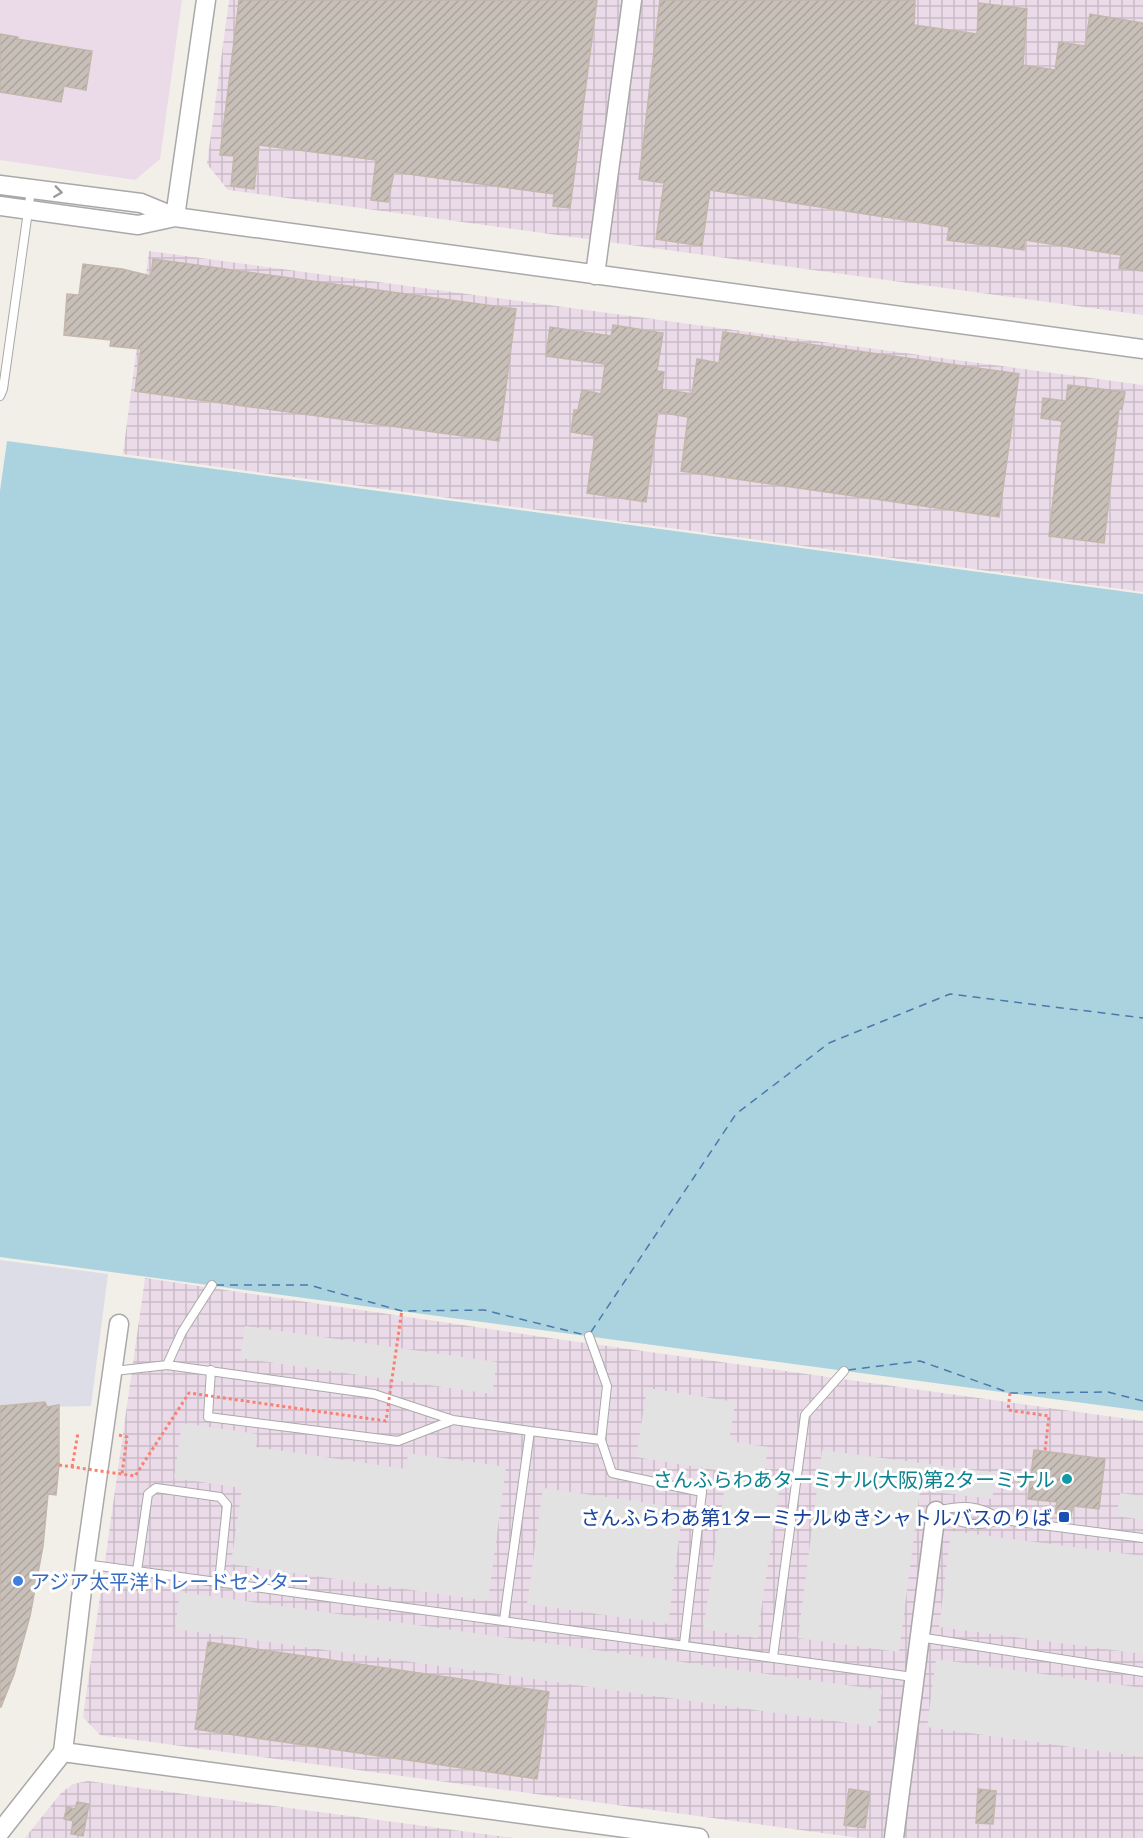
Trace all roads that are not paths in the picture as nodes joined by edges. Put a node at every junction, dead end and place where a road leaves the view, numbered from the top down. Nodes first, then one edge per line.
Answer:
1 (206, 0) edge
2 (632, 0) edge
3 (0, 184) edge
4 (31, 189) junction
5 (0, 206) edge
6 (29, 209) junction
7 (175, 217) junction
8 (595, 275) junction
9 (1143, 349) edge
10 (0, 396) edge
11 (212, 1285) dead end
12 (119, 1324) dead end
13 (589, 1336) dead end
14 (167, 1365) junction
15 (211, 1370) junction
16 (844, 1371) dead end
17 (112, 1372) junction
18 (453, 1420) junction
19 (530, 1431) junction
20 (601, 1440) junction
21 (936, 1511) junction
22 (1002, 1520) junction
23 (1143, 1538) edge
24 (85, 1564) junction
25 (137, 1571) junction
26 (219, 1582) junction
27 (504, 1620) junction
28 (919, 1637) junction
29 (684, 1644) junction
30 (773, 1657) junction
31 (1143, 1672) edge
32 (913, 1677) junction
33 (63, 1752) junction
34 (0, 1832) edge
35 (699, 1838) edge
36 (894, 1838) edge

1 - 7 street
2 - 8 street
3 - 4 street
4 - 6 lane
4 -> 7 street
5 - 6 street
6 - 7 street
6 - 10 lane
7 - 8 street
8 - 9 street
11 - 14 lane
12 - 17 street
13 - 20 lane
14 - 15 lane
14 - 17 lane
15 - 18 lane
15 - 18 lane
16 - 30 lane
17 - 24 street
18 - 19 lane
19 - 20 lane
19 - 27 lane
20 - 29 lane
21 - 22 lane
21 - 22 lane
21 - 28 street
22 - 23 lane
24 - 25 lane
24 - 33 street
25 - 26 lane
25 - 26 lane
26 - 27 lane
27 - 29 lane
28 - 31 lane
28 - 32 street
29 - 30 lane
30 - 32 lane
32 - 36 street
33 - 34 street
33 - 35 street

